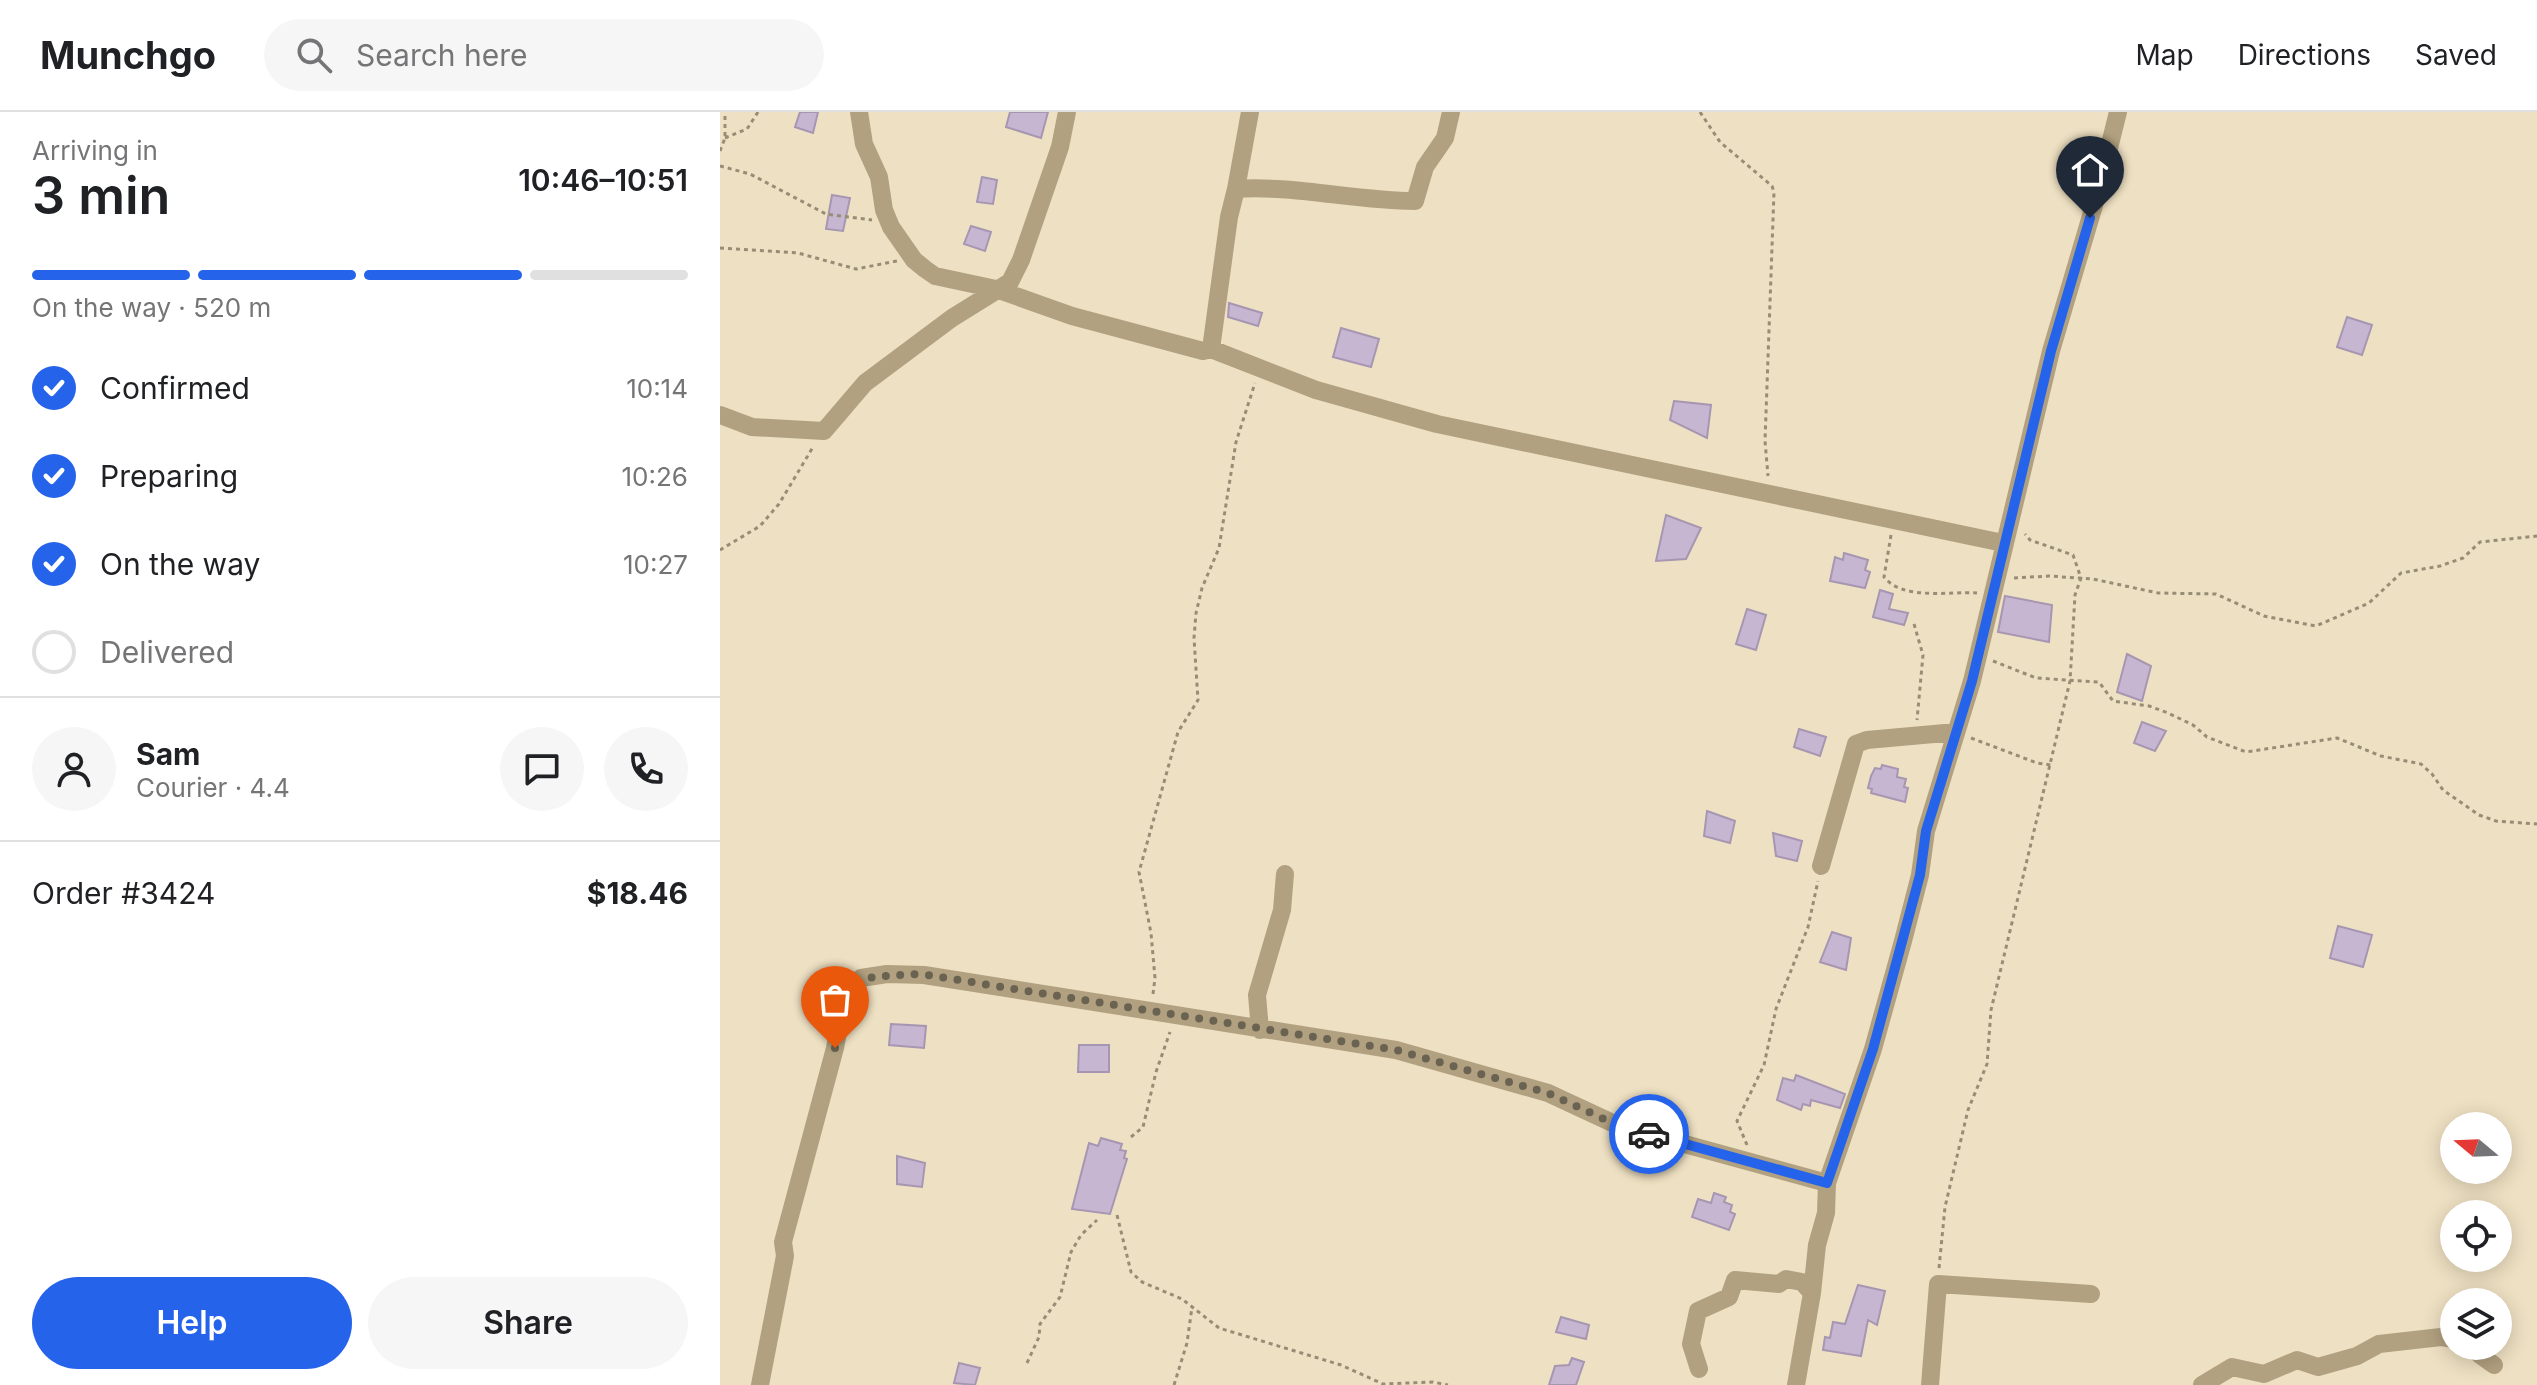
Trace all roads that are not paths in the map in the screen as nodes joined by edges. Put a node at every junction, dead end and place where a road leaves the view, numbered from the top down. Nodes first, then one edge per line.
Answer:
1 (859, 112) edge
2 (1067, 112) edge
3 (1250, 112) edge
4 (1451, 112) edge
5 (2118, 112) edge
6 (1236, 189) junction
7 (996, 289) junction
8 (1211, 349) junction
9 (720, 415) edge
10 (2003, 543) junction
11 (1956, 732) junction
12 (1821, 866) road end
13 (1285, 874) dead end
14 (1260, 1030) junction
15 (1827, 1183) junction
16 (1812, 1293) junction
17 (2091, 1294) dead end
18 (2440, 1337) edge
19 (2487, 1360) edge
20 (2494, 1365) dead end
21 (1699, 1369) dead end
22 (760, 1385) edge
23 (1796, 1385) edge
24 (1930, 1385) edge
25 (2202, 1385) edge

1 - 7 street
2 - 7 street
3 - 6 street
4 - 6 street
5 - 10 street
6 - 8 street
7 - 8 street
7 - 9 street
8 - 10 street
10 - 11 street
11 - 12 street
11 - 15 street
13 - 14 street
14 - 15 street
14 - 22 street
15 - 16 street
16 - 21 street
16 - 23 street
17 - 24 street
18 - 25 street
19 - 20 street

